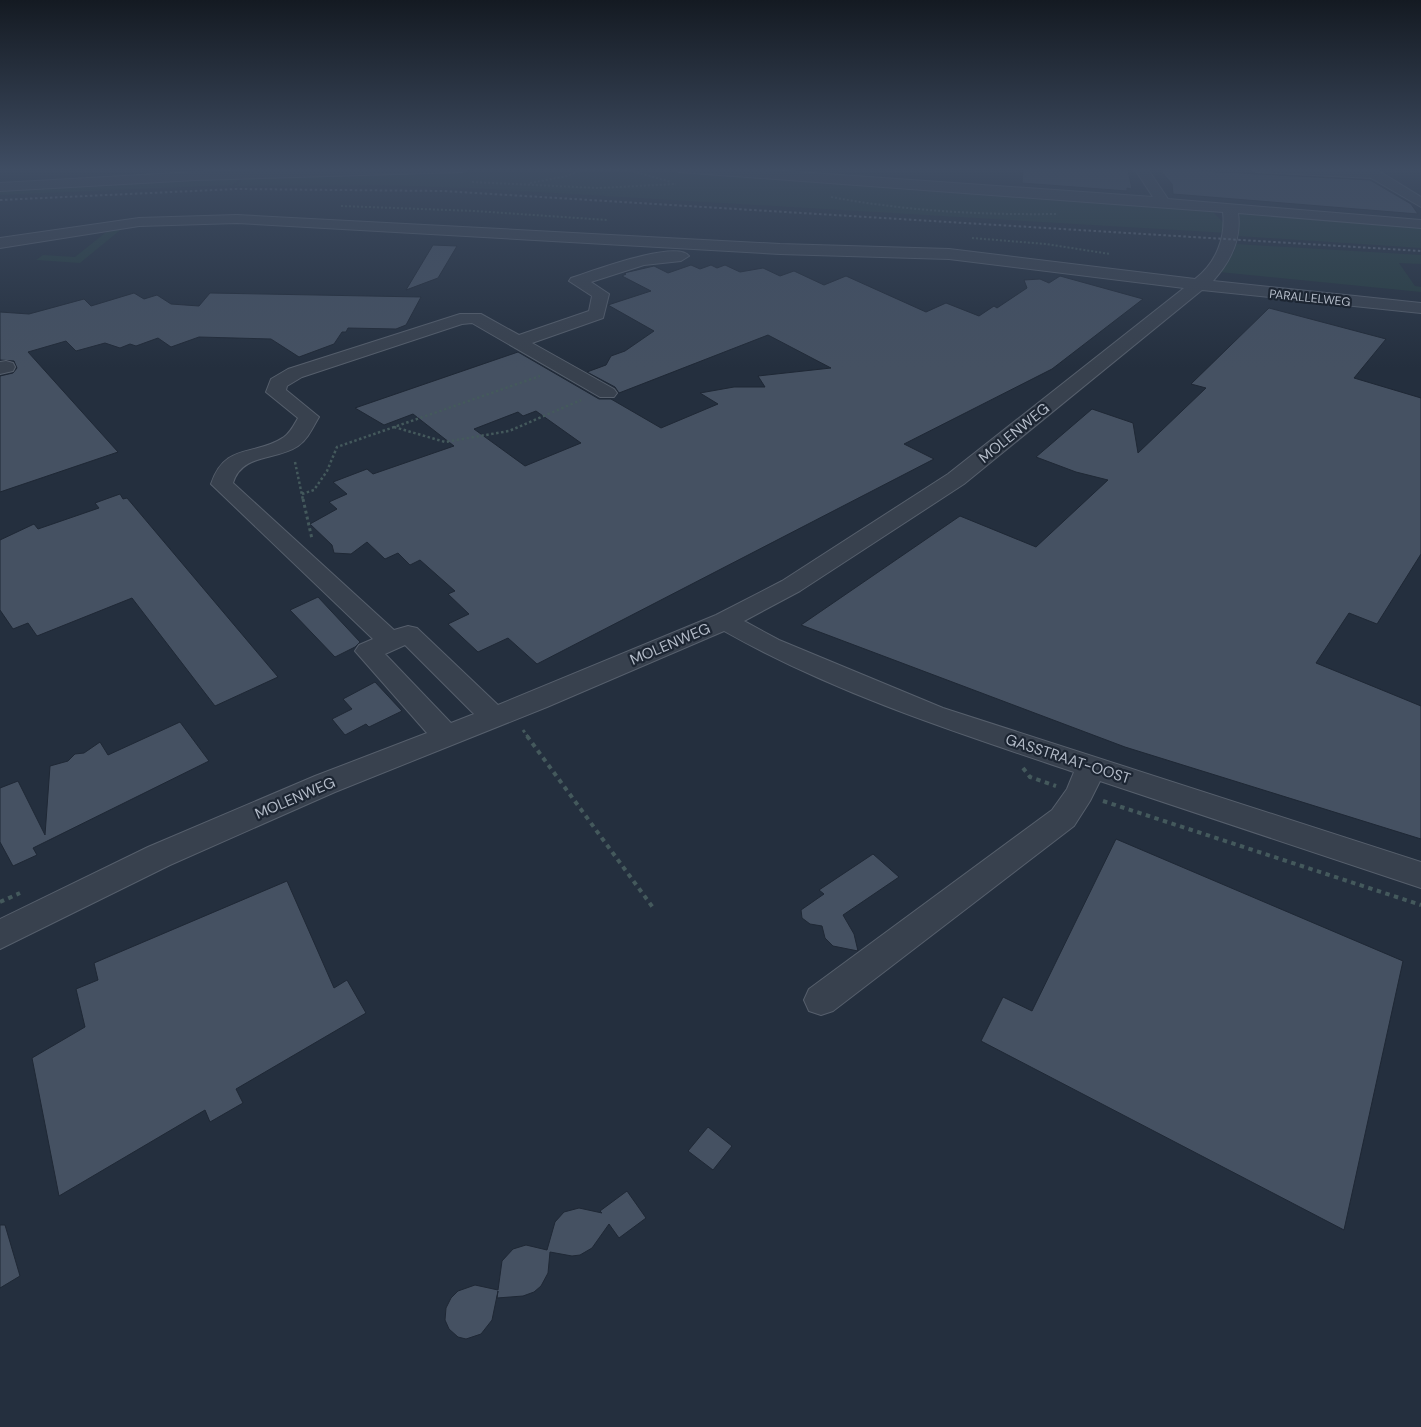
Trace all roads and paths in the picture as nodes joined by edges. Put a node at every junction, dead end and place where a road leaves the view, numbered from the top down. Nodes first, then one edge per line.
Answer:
1 (54, 235) edge
2 (486, 235) edge
3 (1231, 235) edge
4 (0, 242) edge
5 (917, 262) dead end
6 (1203, 282) junction
7 (1421, 299) edge
8 (1421, 308) edge
9 (517, 342) junction
10 (563, 368) junction
11 (605, 392) joint
12 (393, 427) junction
13 (290, 442) junction
14 (302, 494) junction
15 (295, 552) junction
16 (725, 621) junction
17 (391, 642) junction
18 (501, 714) junction
19 (446, 736) junction
20 (998, 736) junction
21 (1086, 780) junction
22 (1421, 875) edge
23 (26, 891) dead end
24 (0, 902) edge
25 (1421, 904) edge
26 (654, 908) dead end
27 (0, 934) edge
28 (821, 1000) dead end

1 - 4 street
2 - 6 street
3 - 6 street, MOLENWEG
5 - 9 street
6 - 7 street, PARALLELWEG
6 - 8 street, PARALLELWEG
6 - 16 street, MOLENWEG
9 - 10 street
9 - 13 street
10 - 11 street
10 - 12 path
11 - 12 path
12 - 14 path
13 - 14 path
13 - 15 street
14 - 15 path
15 - 17 street
16 - 18 street, MOLENWEG
16 - 20 street, GASSTRAAT-OOST
17 - 18 street
17 - 19 street
18 - 19 street, MOLENWEG
18 - 26 path
19 - 27 street, MOLENWEG
20 - 21 street, GASSTRAAT-OOST
20 - 21 path
21 - 22 street, GASSTRAAT-OOST
21 - 25 path
21 - 28 street
23 - 24 path

